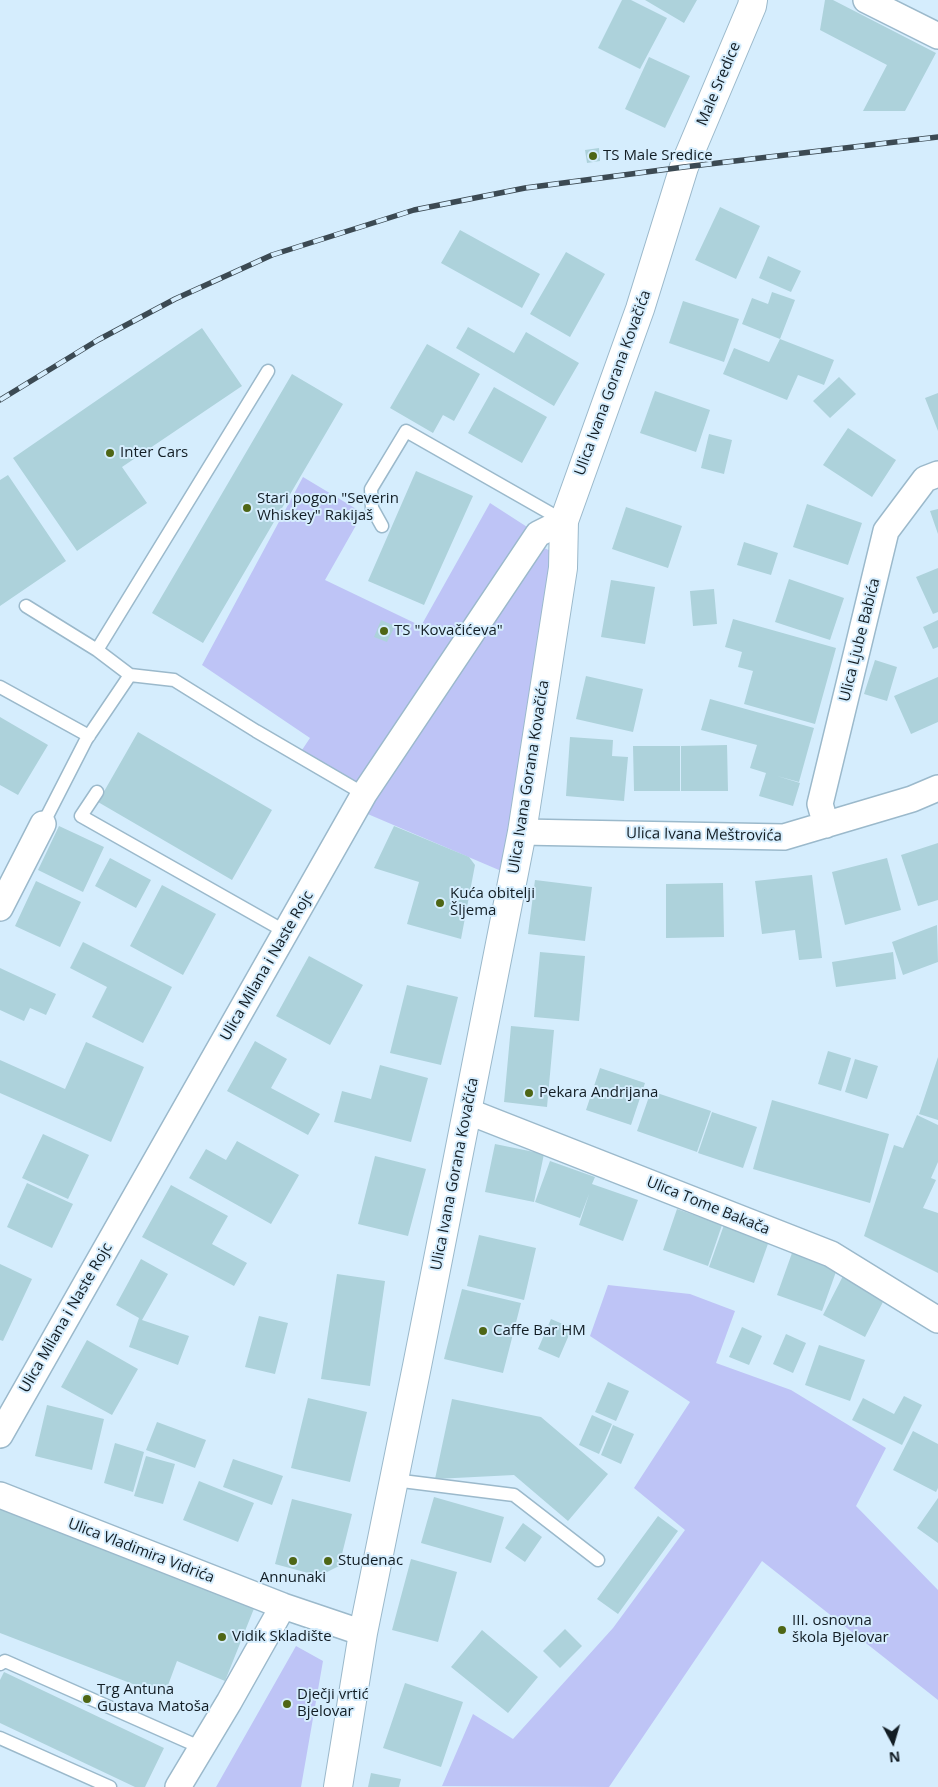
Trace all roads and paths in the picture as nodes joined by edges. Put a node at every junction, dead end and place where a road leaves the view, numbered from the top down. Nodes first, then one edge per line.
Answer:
1 (753, 0) edge
2 (866, 0) edge
3 (938, 36) edge
4 (684, 167) joint
5 (268, 371) dead end
6 (938, 474) edge
7 (564, 520) junction
8 (382, 526) dead end
9 (26, 606) dead end
10 (97, 650) junction
11 (130, 674) junction
12 (0, 687) edge
13 (89, 736) junction
14 (938, 788) edge
15 (97, 792) dead end
16 (364, 794) junction
17 (43, 824) joint
18 (826, 825) junction
19 (522, 832) junction
20 (0, 908) edge
21 (286, 932) junction
22 (467, 1111) junction
23 (938, 1320) edge
24 (0, 1435) edge
25 (394, 1480) junction
26 (0, 1495) edge
27 (598, 1560) dead end
28 (282, 1606) junction
29 (362, 1633) junction
30 (0, 1664) edge
31 (0, 1738) edge
32 (202, 1748) junction
33 (110, 1787) edge
34 (178, 1787) edge
35 (338, 1787) edge

1 - 4 street, Male Sredice
2 - 3 street
4 - 7 street, Ulica Ivana Gorana Kovačića
5 - 10 lane
6 - 18 street, Ulica Ljube Babića
7 - 8 lane
7 - 16 street, Ulica Milana i Naste Rojc
7 - 19 street, Ulica Ivana Gorana Kovačića
9 - 10 lane
10 - 11 lane
11 - 13 lane
11 - 16 lane
12 - 13 lane
13 - 17 lane
14 - 18 street, Ulica Ivana Meštrovića
15 - 21 lane
16 - 21 street, Ulica Milana i Naste Rojc
17 - 20 street
18 - 19 street, Ulica Ivana Meštrovića
19 - 22 street, Ulica Ivana Gorana Kovačića
21 - 24 street, Ulica Milana i Naste Rojc
22 - 23 street, Ulica Tome Bakača
22 - 25 street, Ulica Ivana Gorana Kovačića
25 - 27 lane
25 - 29 street, Ulica Ivana Gorana Kovačića
26 - 28 street, Ulica Vladimira Vidrića
28 - 29 street
28 - 32 street
29 - 35 street
30 - 32 lane
31 - 33 lane
32 - 34 street

